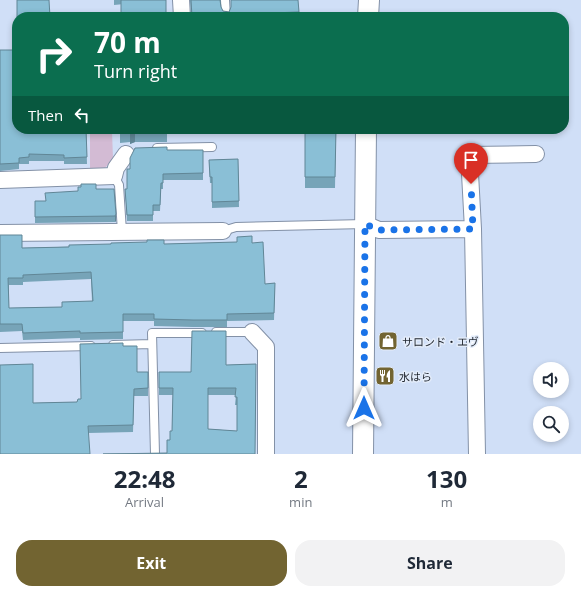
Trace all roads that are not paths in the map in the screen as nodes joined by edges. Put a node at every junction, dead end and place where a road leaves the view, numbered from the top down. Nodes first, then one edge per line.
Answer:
1 (181, 0) edge
2 (225, 0) edge
3 (369, 0) edge
4 (182, 12) edge
5 (226, 12) edge
6 (368, 12) edge
7 (366, 134) edge
8 (212, 147) dead end
9 (150, 148) edge
10 (131, 151) dead end
11 (536, 154) dead end
12 (114, 176) junction
13 (0, 180) edge
14 (365, 224) junction
15 (473, 229) junction
16 (223, 231) joint
17 (122, 232) junction
18 (0, 233) edge
19 (252, 332) joint
20 (152, 344) junction
21 (0, 348) edge
22 (155, 454) edge
23 (266, 454) edge
24 (363, 454) edge
25 (477, 454) edge

1 - 4 street
2 - 5 lane
3 - 6 street
7 - 14 street
8 - 9 lane
10 - 12 street
11 - 15 street
12 - 13 street
12 - 17 lane
14 - 15 street
14 - 16 lane
14 - 24 street
15 - 25 street
16 - 17 street
17 - 18 street
19 - 20 lane
19 - 23 street
20 - 21 lane
20 - 22 lane

